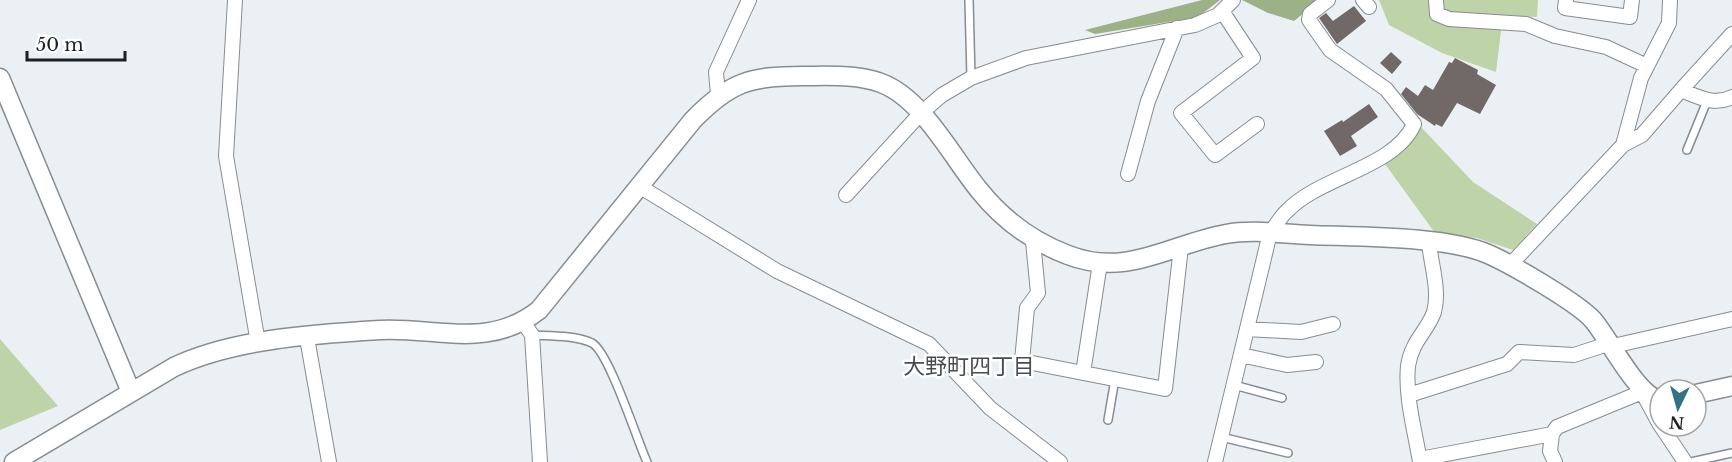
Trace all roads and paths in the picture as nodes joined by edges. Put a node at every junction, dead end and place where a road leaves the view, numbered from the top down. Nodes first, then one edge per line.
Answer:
1 (235, 0) edge
2 (749, 0) edge
3 (969, 0) edge
4 (1233, 0) edge
5 (1328, 0) edge
6 (1436, 0) edge
7 (1566, 0) edge
8 (1632, 0) edge
9 (1670, 0) edge
10 (1222, 12) junction
11 (1177, 28) junction
12 (1732, 34) edge
13 (1647, 66) junction
14 (0, 78) edge
15 (971, 78) junction
16 (1681, 90) junction
17 (718, 95) junction
18 (1732, 97) edge
19 (1707, 101) junction
20 (921, 113) junction
21 (1257, 124) dead end
22 (1623, 145) junction
23 (1687, 150) dead end
24 (1128, 174) dead end
25 (639, 186) junction
26 (846, 195) dead end
27 (1270, 233) junction
28 (1033, 241) junction
29 (1429, 243) junction
30 (1181, 247) junction
31 (1100, 262) junction
32 (1510, 265) junction
33 (1732, 318) edge
34 (1333, 324) dead end
35 (527, 329) junction
36 (1247, 329) junction
37 (307, 338) junction
38 (258, 343) junction
39 (1612, 344) junction
40 (1241, 355) junction
41 (1316, 362) dead end
42 (1083, 373) junction
43 (1115, 379) junction
44 (1234, 385) junction
45 (1732, 386) edge
46 (1641, 391) junction
47 (1708, 391) edge
48 (130, 392) junction
49 (1409, 395) junction
50 (1648, 395) edge
51 (1282, 398) dead end
52 (1648, 404) edge
53 (1108, 420) dead end
54 (1552, 434) junction
55 (1221, 437) junction
56 (1668, 438) edge
57 (1288, 453) dead end
58 (1732, 453) edge
59 (1420, 461) edge
60 (14, 462) edge
61 (328, 462) edge
62 (540, 462) edge
63 (647, 462) edge
64 (1060, 462) edge
65 (1215, 462) edge
66 (1555, 462) edge
67 (1684, 462) edge
68 (1690, 462) edge

1 - 38 street
2 - 17 street
3 - 15 lane
4 - 10 street
5 - 27 street
6 - 13 street
7 - 8 street
9 - 13 street
10 - 11 street
10 - 21 street
11 - 15 street
11 - 24 street
12 - 16 street
13 - 22 street
14 - 48 street
15 - 20 street
16 - 19 street
16 - 22 street
17 - 20 street
17 - 25 street
18 - 19 street
19 - 23 lane
20 - 26 street
20 - 28 street
22 - 32 street
25 - 35 street
25 - 64 street
27 - 29 street
27 - 30 street
27 - 36 street
28 - 31 street
28 - 42 street
29 - 32 street
29 - 49 street
30 - 31 street
30 - 43 street
31 - 42 street
32 - 39 street
33 - 39 street
34 - 36 street
35 - 37 street
35 - 62 street
35 - 63 lane
36 - 40 street
37 - 38 street
37 - 61 street
38 - 48 street
39 - 46 street
39 - 49 street
40 - 41 street
40 - 44 street
42 - 43 street
43 - 53 lane
44 - 51 lane
44 - 55 street
45 - 47 street
46 - 50 street
46 - 52 street
46 - 54 street
48 - 60 street
49 - 59 street
54 - 59 street
54 - 66 street
55 - 57 lane
55 - 65 street
56 - 67 street
58 - 68 lane

